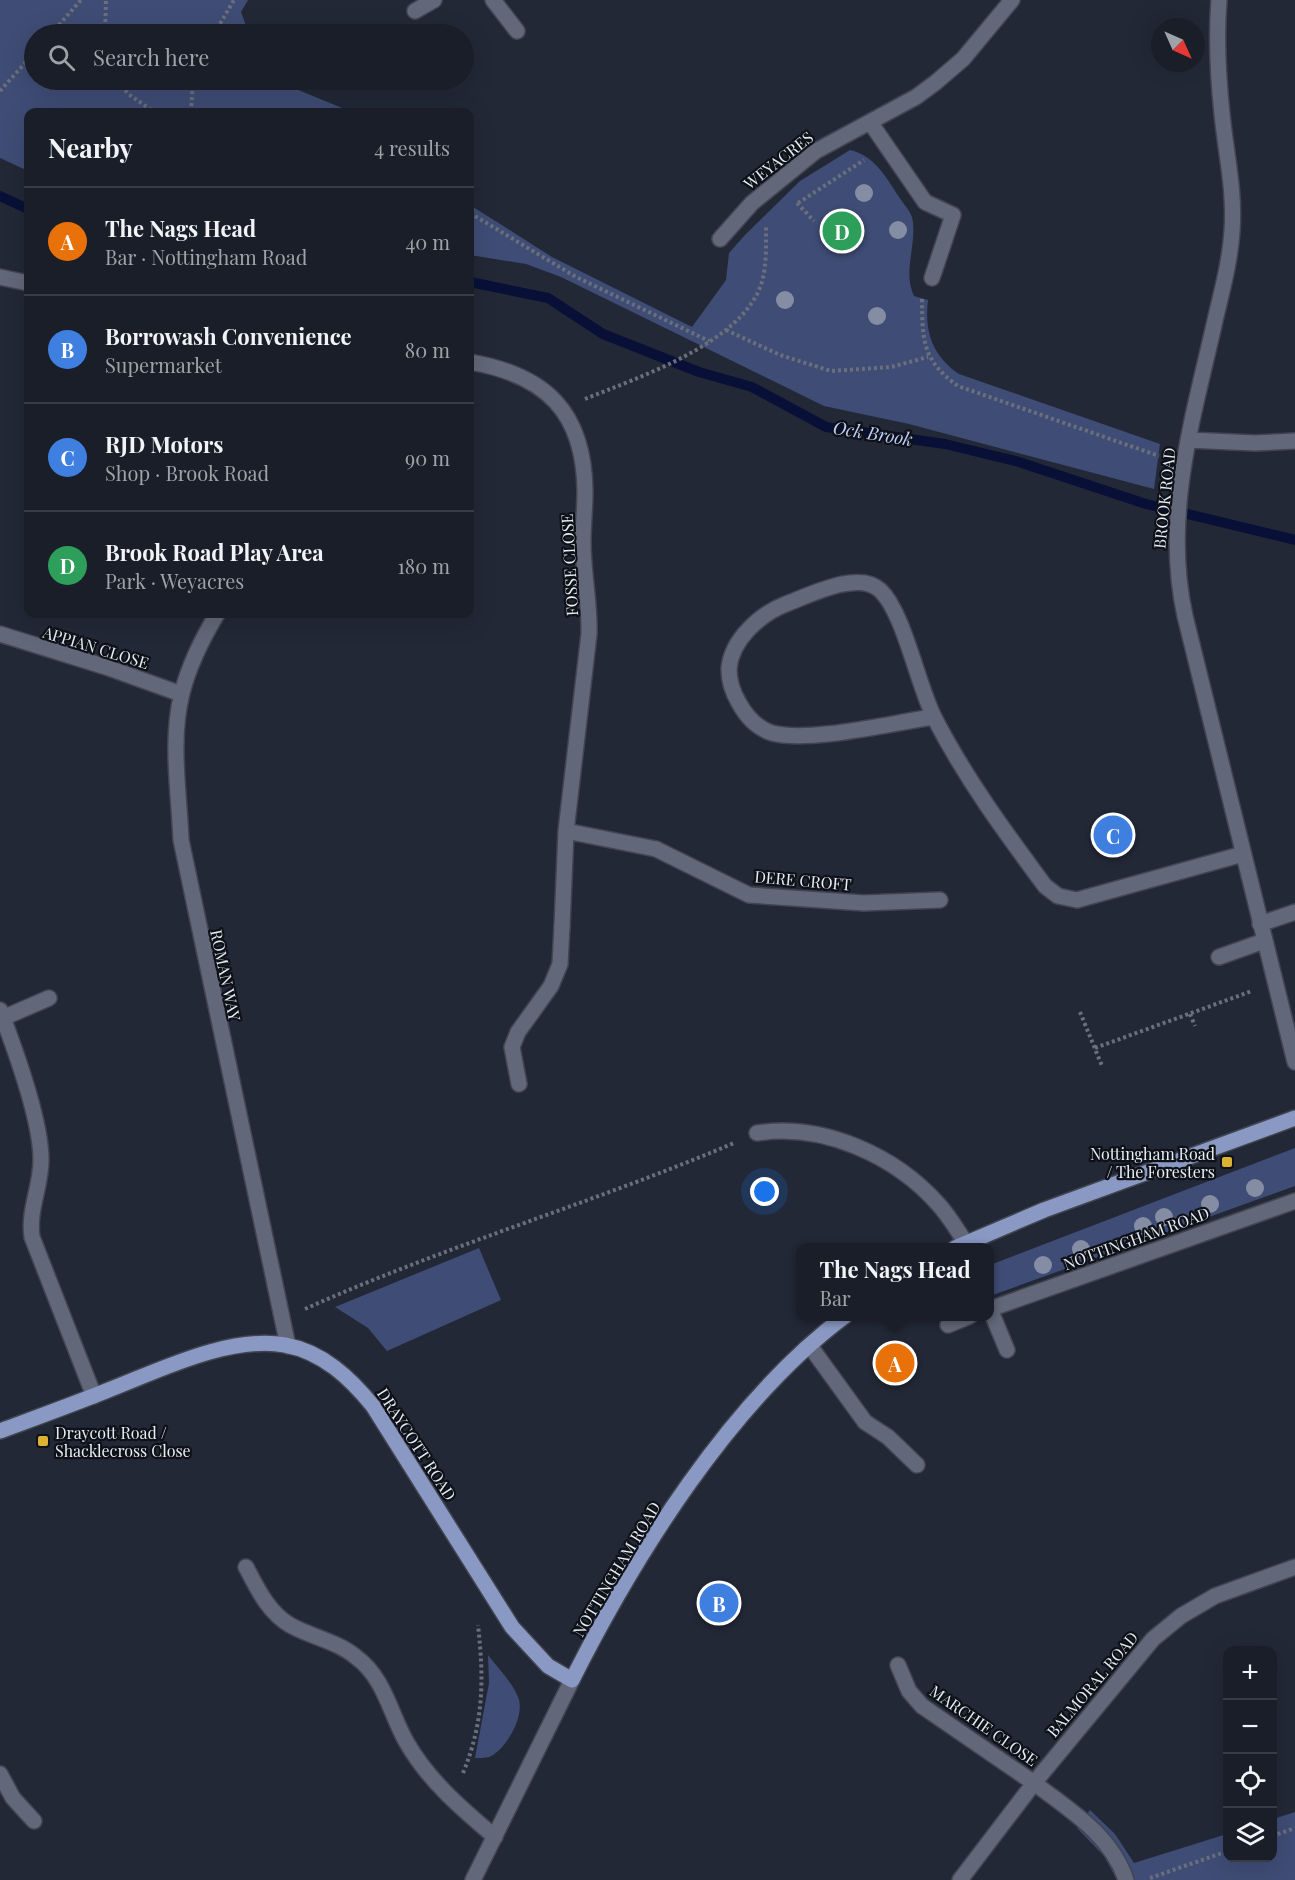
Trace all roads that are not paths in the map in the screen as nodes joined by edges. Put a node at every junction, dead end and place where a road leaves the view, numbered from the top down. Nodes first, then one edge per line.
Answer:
1 (434, 0) edge
2 (493, 0) edge
3 (1219, 0) edge
4 (1005, 2) edge
5 (415, 11) dead end
6 (517, 31) dead end
7 (870, 122) junction
8 (720, 240) dead end
9 (0, 278) edge
10 (932, 278) road end
11 (24, 282) edge
12 (474, 364) edge
13 (1188, 440) junction
14 (1295, 441) edge
15 (215, 618) edge
16 (0, 634) edge
17 (181, 694) junction
18 (933, 717) junction
19 (566, 831) junction
20 (1243, 854) junction
21 (940, 900) dead end
22 (1295, 912) edge
23 (1260, 924) junction
24 (1264, 941) junction
25 (1219, 957) dead end
26 (49, 998) dead end
27 (2, 1014) edge
28 (1295, 1062) edge
29 (519, 1084) dead end
30 (1295, 1118) edge
31 (757, 1133) road end
32 (1295, 1201) edge
33 (959, 1243) edge
34 (965, 1243) edge
35 (994, 1309) edge
36 (994, 1319) edge
37 (840, 1321) edge
38 (959, 1321) edge
39 (948, 1325) dead end
40 (288, 1346) junction
41 (810, 1346) junction
42 (1007, 1350) dead end
43 (94, 1396) junction
44 (0, 1431) edge
45 (917, 1465) dead end
46 (246, 1567) dead end
47 (1295, 1567) edge
48 (898, 1665) dead end
49 (572, 1680) junction
50 (0, 1774) edge
51 (1034, 1783) junction
52 (34, 1821) dead end
53 (495, 1837) junction
54 (473, 1880) edge
55 (960, 1880) edge
56 (1126, 1880) edge

1 - 5 street
2 - 6 street
3 - 13 street, BROOK ROAD
4 - 7 street, WEYACRES
7 - 8 street, WEYACRES
7 - 10 street
9 - 11 street
12 - 19 street, FOSSE CLOSE
13 - 14 street
13 - 20 street, BROOK ROAD
15 - 17 street, ROMAN WAY
16 - 17 street, APPIAN CLOSE
17 - 40 street, ROMAN WAY
18 - 18 street
18 - 20 street
19 - 21 street, DERE CROFT
19 - 29 street
20 - 23 street, BROOK ROAD
22 - 23 street
23 - 24 street, BROOK ROAD
24 - 25 street
24 - 28 street, BROOK ROAD
26 - 27 street
27 - 43 street
30 - 34 main road
31 - 33 street
32 - 35 street, NOTTINGHAM ROAD
36 - 42 street, NOTTINGHAM ROAD
37 - 41 main road, NOTTINGHAM ROAD
38 - 39 street
40 - 43 main road, DRAYCOTT ROAD
40 - 49 main road, DRAYCOTT ROAD
41 - 45 street
41 - 49 main road, NOTTINGHAM ROAD
43 - 44 main road, DRAYCOTT ROAD
46 - 53 street
47 - 51 street, BALMORAL ROAD
48 - 51 street, MARCHIE CLOSE
49 - 53 street, NOTTINGHAM ROAD
50 - 52 street
51 - 55 street, BALMORAL ROAD
51 - 56 street, MARCHIE CLOSE
53 - 54 street, NOTTINGHAM ROAD

